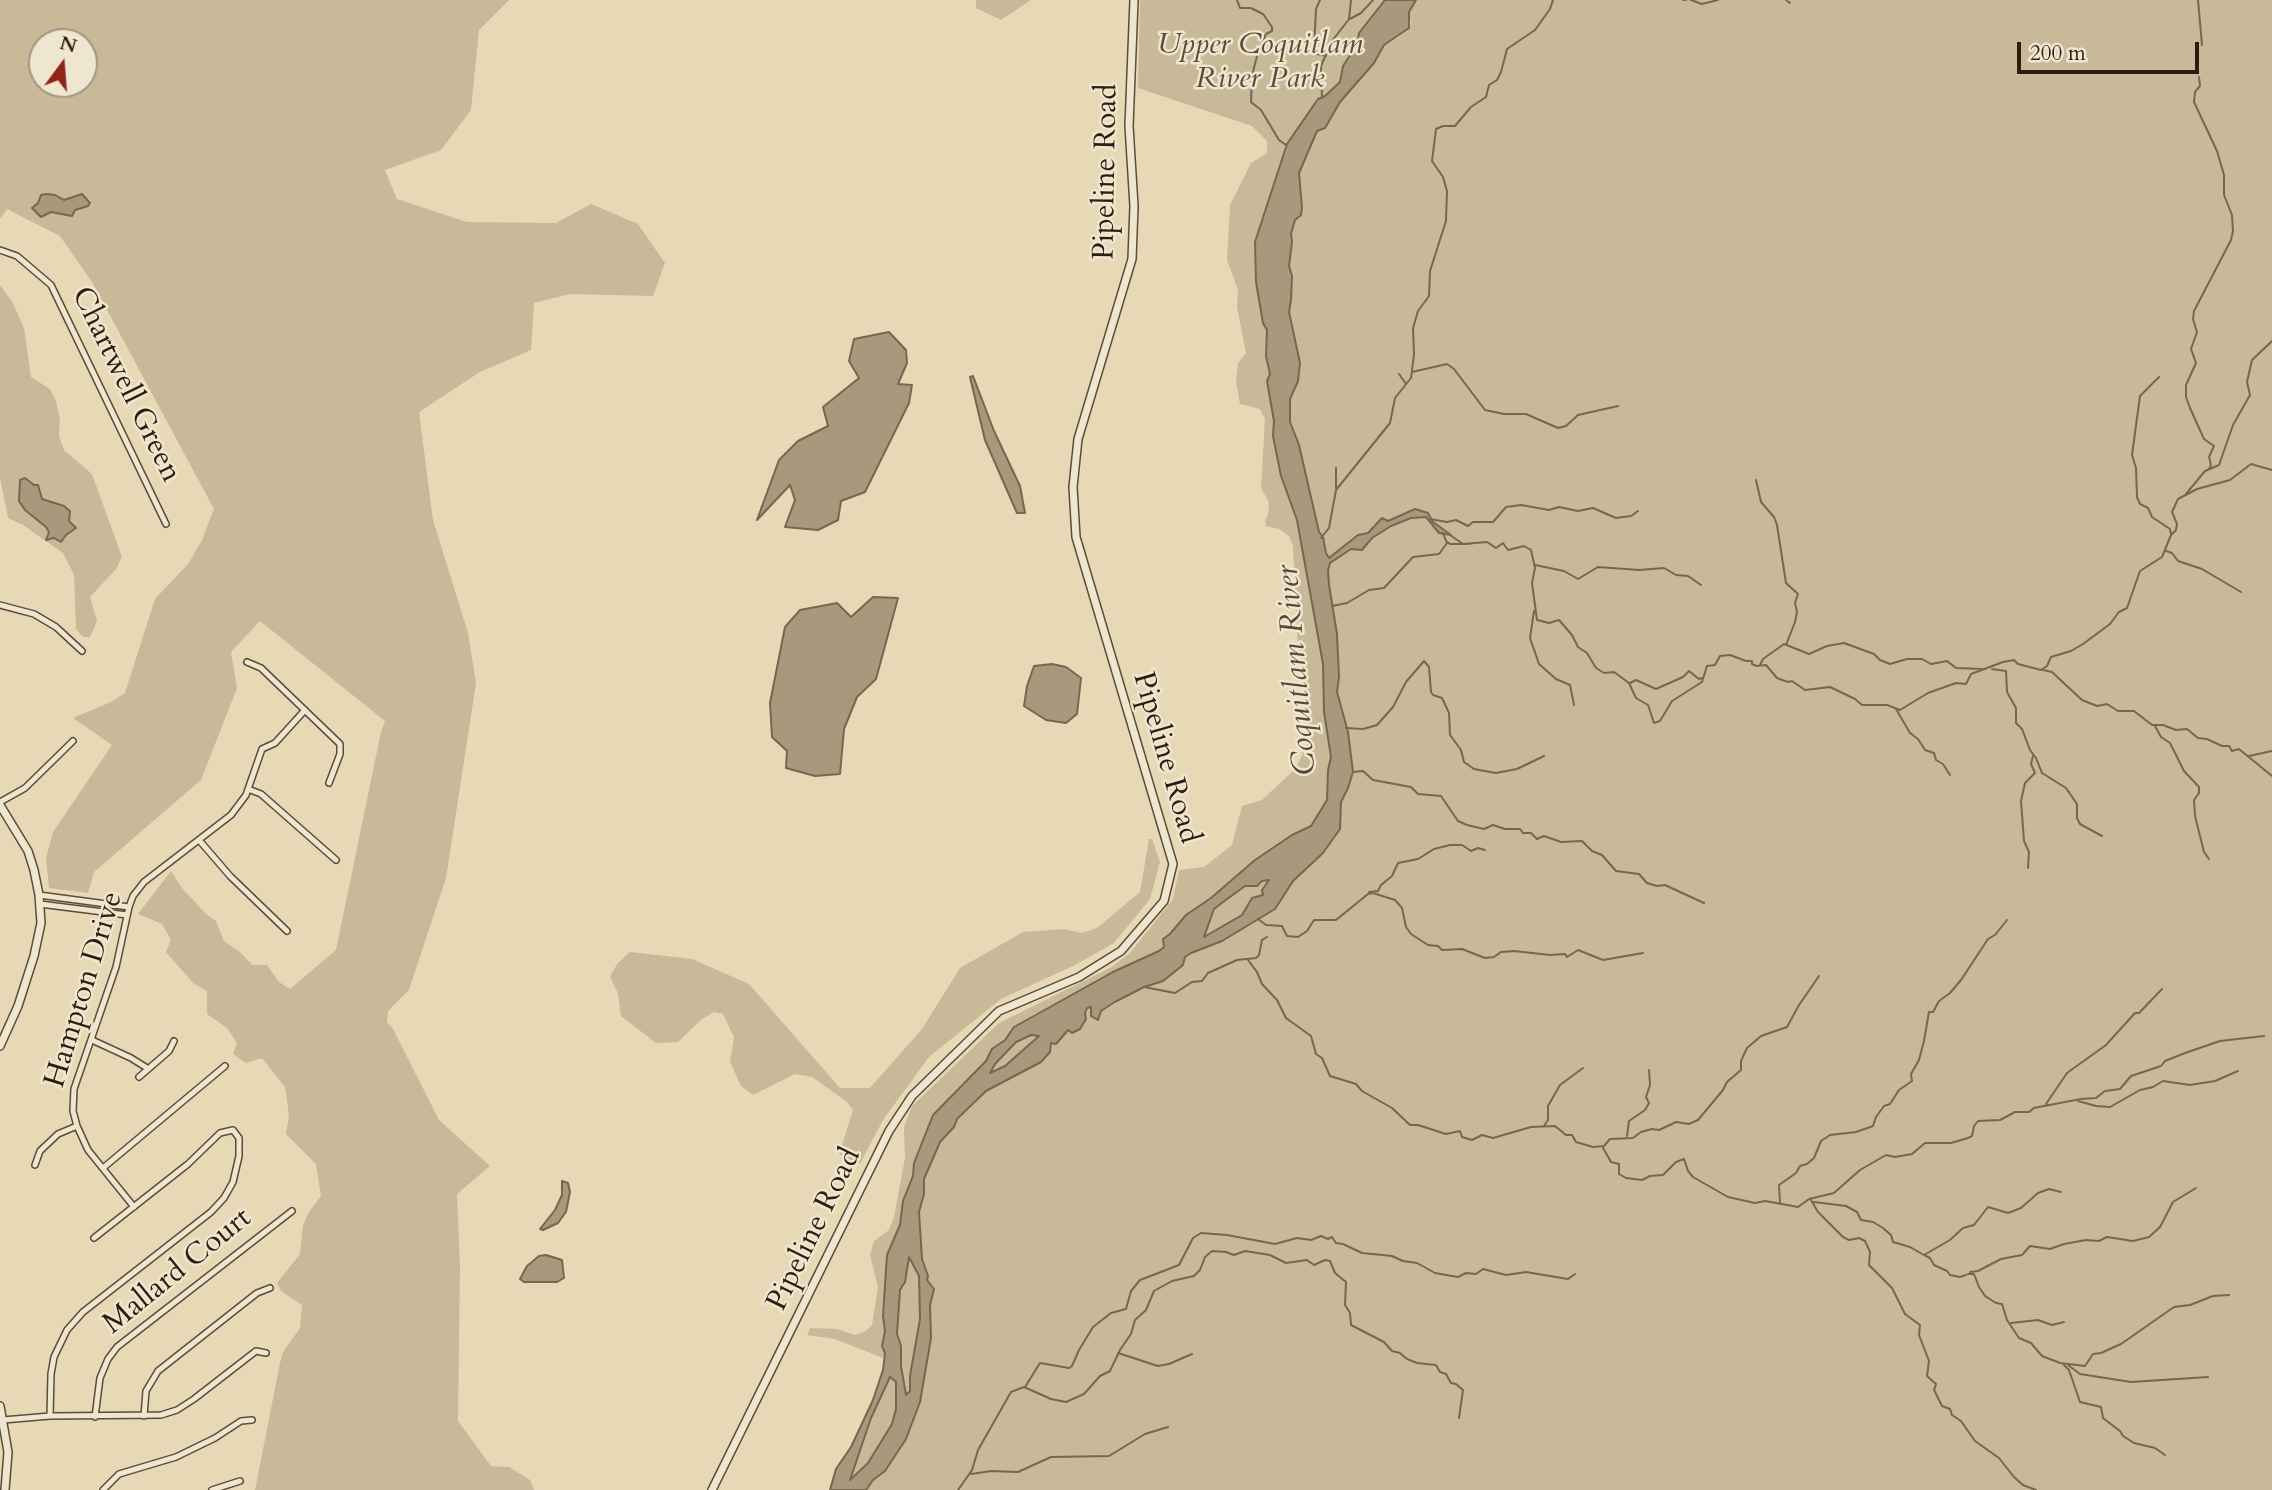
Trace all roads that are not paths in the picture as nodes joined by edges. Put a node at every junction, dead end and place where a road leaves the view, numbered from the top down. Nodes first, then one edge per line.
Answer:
1 (1134, 0) edge
2 (0, 250) edge
3 (166, 524) dead end
4 (0, 604) edge
5 (82, 651) dead end
6 (247, 662) dead end
7 (305, 710) junction
8 (73, 741) dead end
9 (329, 783) dead end
10 (248, 789) junction
11 (0, 803) edge
12 (199, 840) junction
13 (336, 860) dead end
14 (39, 895) junction
15 (40, 904) junction
16 (129, 907) junction
17 (127, 915) junction
18 (287, 931) dead end
19 (92, 1040) junction
20 (174, 1041) dead end
21 (0, 1046) edge
22 (225, 1066) dead end
23 (148, 1068) junction
24 (139, 1077) dead end
25 (76, 1126) junction
26 (35, 1165) dead end
27 (103, 1168) junction
28 (134, 1207) junction
29 (292, 1211) dead end
30 (94, 1238) dead end
31 (270, 1288) dead end
32 (266, 1353) dead end
33 (0, 1406) edge
34 (50, 1416) junction
35 (144, 1416) junction
36 (95, 1417) junction
37 (3, 1420) junction
38 (252, 1420) dead end
39 (240, 1481) dead end
40 (5, 1490) edge
41 (103, 1490) edge
42 (212, 1490) edge
43 (712, 1490) edge

1 - 43 street, Pipeline Road
2 - 3 street, Chartwell Green
4 - 5 street
6 - 7 street
7 - 9 street
7 - 10 street, Hampton Drive
8 - 11 street
10 - 12 street, Hampton Drive
10 - 13 street
11 - 14 street
12 - 16 street, Hampton Drive
12 - 18 street
14 - 15 street
14 - 16 street
15 - 17 street
15 - 21 street
16 - 17 street, Hampton Drive
17 - 19 street, Hampton Drive
19 - 23 street
19 - 25 street, Hampton Drive
20 - 23 street
22 - 27 street
23 - 24 street
25 - 26 street
25 - 27 street, Hampton Drive
27 - 28 street, Hampton Drive
28 - 30 street
28 - 34 street
29 - 36 street, Mallard Court
31 - 35 street
32 - 35 street
33 - 37 street
34 - 36 street
34 - 37 street
35 - 36 street
37 - 40 street
38 - 41 street
39 - 42 street

